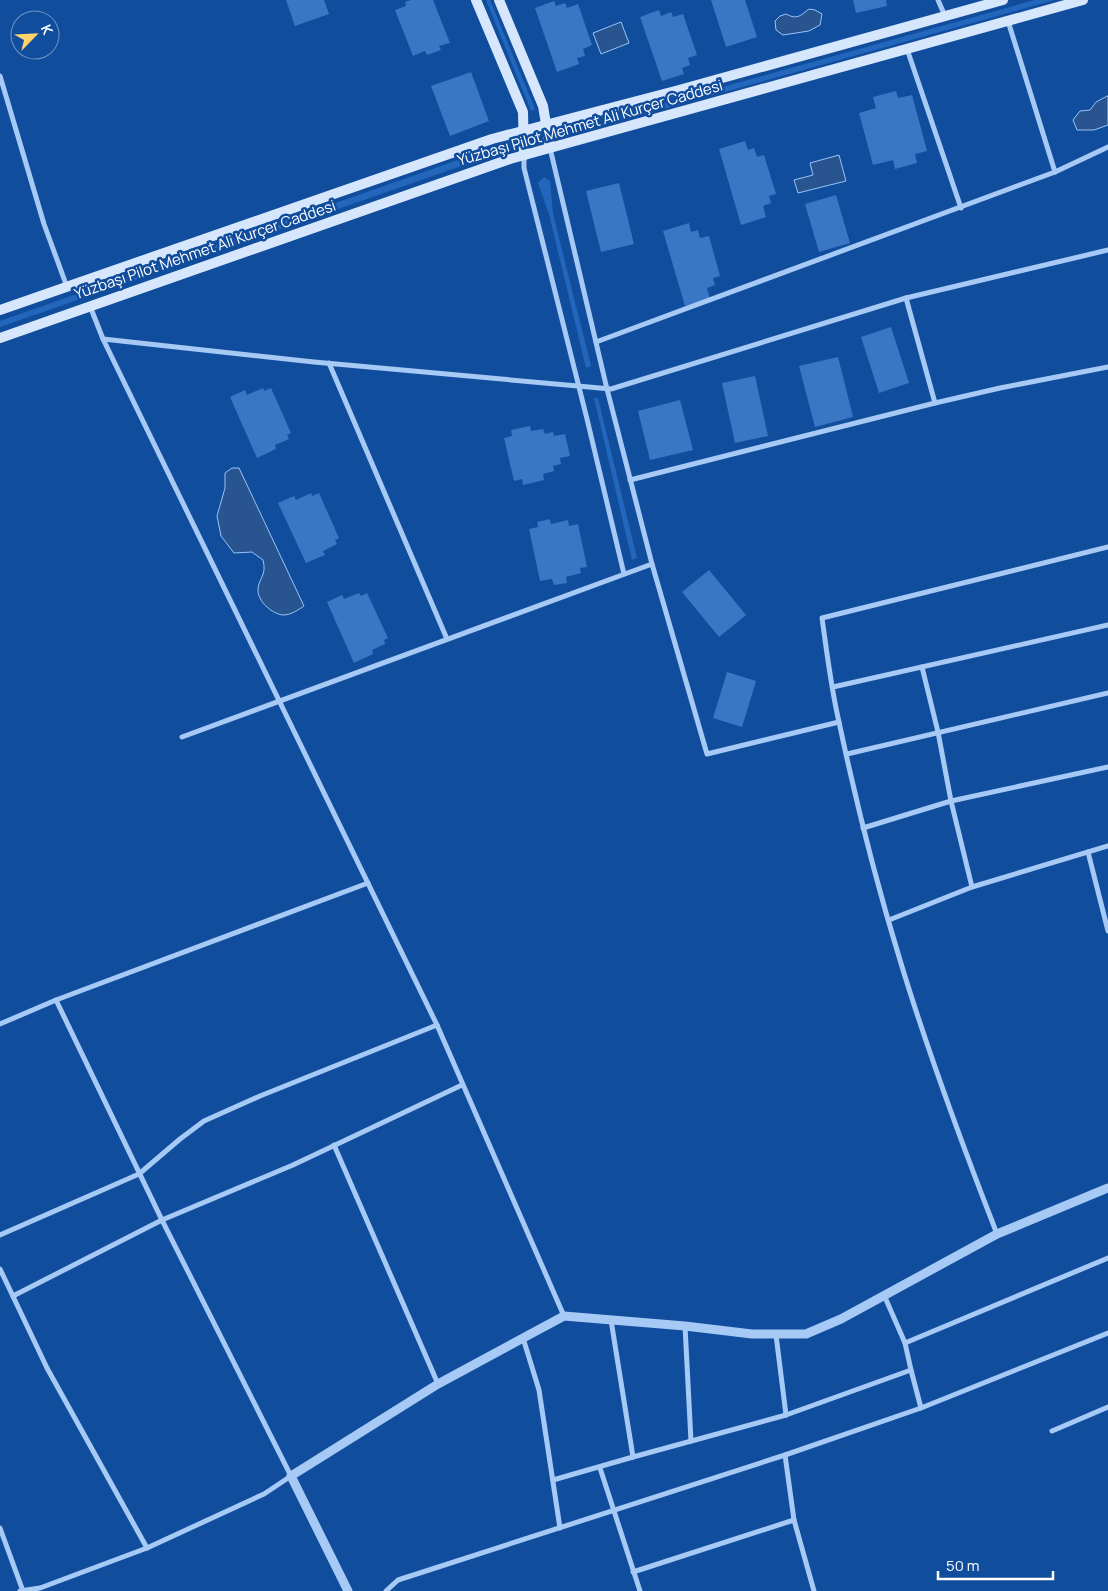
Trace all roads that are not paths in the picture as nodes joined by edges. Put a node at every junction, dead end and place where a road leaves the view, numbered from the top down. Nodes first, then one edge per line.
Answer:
1 (476, 0) edge
2 (499, 0) edge
3 (938, 0) edge
4 (1003, 0) edge
5 (1083, 0) edge
6 (945, 16) junction
7 (1008, 21) junction
8 (907, 48) junction
9 (0, 76) edge
10 (546, 125) junction
11 (523, 131) junction
12 (550, 148) junction
13 (1108, 148) edge
14 (524, 155) junction
15 (1055, 172) junction
16 (961, 208) junction
17 (1108, 250) edge
18 (67, 287) junction
19 (906, 298) junction
20 (90, 305) junction
21 (0, 310) edge
22 (0, 338) edge
23 (103, 339) junction
24 (596, 342) junction
25 (329, 362) junction
26 (1108, 367) edge
27 (578, 386) junction
28 (607, 389) junction
29 (935, 403) junction
30 (630, 480) junction
31 (1108, 547) edge
32 (652, 564) junction
33 (624, 574) junction
34 (1108, 625) edge
35 (447, 639) junction
36 (922, 667) junction
37 (833, 687) junction
38 (1108, 693) edge
39 (279, 702) junction
40 (839, 722) junction
41 (938, 732) junction
42 (182, 737) dead end
43 (847, 754) junction
44 (1108, 766) edge
45 (951, 801) junction
46 (863, 828) junction
47 (1108, 846) edge
48 (1088, 852) junction
49 (368, 883) junction
50 (972, 887) junction
51 (888, 920) junction
52 (1108, 931) edge
53 (56, 1000) junction
54 (0, 1024) edge
55 (437, 1024) junction
56 (462, 1085) junction
57 (334, 1145) junction
58 (139, 1174) junction
59 (1108, 1188) edge
60 (162, 1220) junction
61 (997, 1234) junction
62 (0, 1235) edge
63 (1108, 1258) edge
64 (0, 1269) edge
65 (884, 1295) junction
66 (13, 1296) junction
67 (564, 1316) junction
68 (611, 1320) junction
69 (685, 1326) junction
70 (1108, 1333) edge
71 (776, 1335) junction
72 (523, 1338) junction
73 (905, 1343) junction
74 (911, 1370) junction
75 (438, 1384) junction
76 (1108, 1407) edge
77 (921, 1408) junction
78 (786, 1415) junction
79 (1052, 1432) dead end
80 (690, 1441) junction
81 (785, 1456) junction
82 (633, 1457) junction
83 (600, 1468) junction
84 (292, 1476) junction
85 (553, 1480) junction
86 (614, 1510) junction
87 (794, 1520) junction
88 (0, 1528) edge
89 (560, 1528) junction
90 (147, 1548) junction
91 (633, 1572) junction
92 (41, 1589) edge
93 (21, 1591) edge
94 (348, 1591) edge
95 (386, 1591) edge
96 (640, 1591) edge
97 (814, 1591) edge

1 - 11 main road
2 - 10 main road
3 - 6 street
4 - 6 main road, Yüzbaşı Pilot Mehmet Ali Kurçer Caddesi
5 - 7 main road, Yüzbaşı Pilot Mehmet Ali Kurçer Caddesi
6 - 10 main road, Yüzbaşı Pilot Mehmet Ali Kurçer Caddesi
7 - 8 main road, Yüzbaşı Pilot Mehmet Ali Kurçer Caddesi
7 - 15 street
8 - 12 main road, Yüzbaşı Pilot Mehmet Ali Kurçer Caddesi
8 - 16 street
9 - 18 street
10 - 11 main road, Yüzbaşı Pilot Mehmet Ali Kurçer Caddesi
10 - 12 main road
11 - 14 main road
11 - 18 main road, Yüzbaşı Pilot Mehmet Ali Kurçer Caddesi
12 - 14 main road, Yüzbaşı Pilot Mehmet Ali Kurçer Caddesi
12 - 24 street
13 - 15 street
14 - 20 main road, Yüzbaşı Pilot Mehmet Ali Kurçer Caddesi
14 - 27 street
15 - 16 street
16 - 24 street
17 - 19 street
18 - 21 main road, Yüzbaşı Pilot Mehmet Ali Kurçer Caddesi
19 - 28 street
19 - 29 street
20 - 22 main road, Yüzbaşı Pilot Mehmet Ali Kurçer Caddesi
20 - 23 street
23 - 25 street
23 - 39 street
24 - 28 street
25 - 27 street
25 - 35 street
26 - 29 street
27 - 28 street
27 - 33 street
28 - 30 street
29 - 30 street
30 - 32 street
31 - 37 street
32 - 33 street
32 - 40 street
33 - 35 street
34 - 36 street
35 - 39 street
36 - 37 street
36 - 41 street
37 - 40 street
38 - 41 street
39 - 42 street
39 - 49 street
40 - 43 street
41 - 43 street
41 - 45 street
43 - 46 street
44 - 45 street
45 - 46 street
45 - 50 street
46 - 51 street
47 - 48 street
48 - 50 street
48 - 52 street
49 - 53 street
49 - 55 street
50 - 51 street
51 - 61 street
53 - 54 street
53 - 58 street
55 - 56 street
55 - 58 street
56 - 57 street
56 - 67 street
57 - 60 street
57 - 75 street
58 - 60 street
58 - 62 street
59 - 61 street
60 - 66 street
60 - 84 street
61 - 65 street
63 - 73 street
64 - 66 street
65 - 71 street
65 - 73 street
66 - 90 street
67 - 68 street
67 - 72 street
68 - 69 street
68 - 82 street
69 - 71 street
69 - 80 street
70 - 77 street
71 - 78 street
72 - 75 street
72 - 85 street
73 - 74 street
74 - 77 street
74 - 78 street
75 - 84 street
76 - 79 street
77 - 81 street
78 - 80 street
80 - 82 street
81 - 86 street
81 - 87 street
82 - 83 street
83 - 85 street
83 - 86 street
84 - 90 street
84 - 94 street
85 - 89 street
86 - 89 street
86 - 91 street
87 - 91 street
87 - 97 street
88 - 93 street
89 - 95 street
90 - 92 street
91 - 96 street
92 - 93 street

